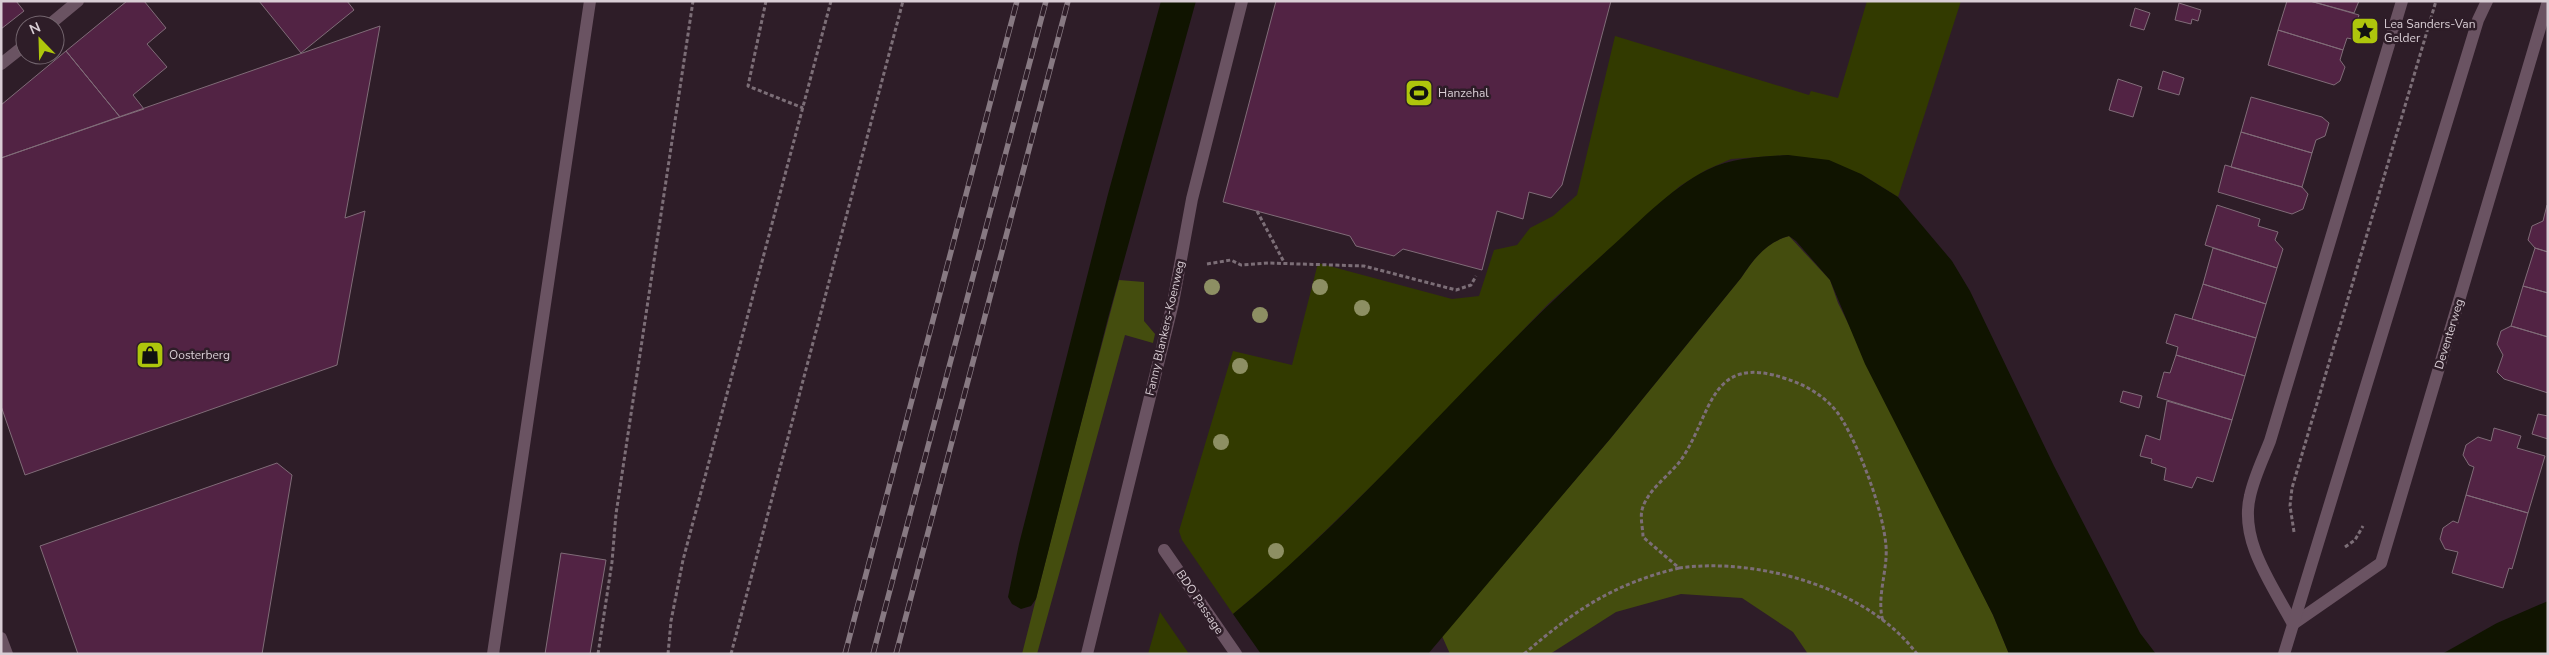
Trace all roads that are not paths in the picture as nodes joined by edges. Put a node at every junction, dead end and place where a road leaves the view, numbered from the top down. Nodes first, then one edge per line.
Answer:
1 (78, 1) edge
2 (590, 1) edge
3 (1242, 1) edge
4 (2402, 1) edge
5 (2480, 1) edge
6 (2487, 1) edge
7 (2548, 1) edge
8 (61, 15) edge
9 (2478, 20) junction
10 (15, 53) edge
11 (1, 64) edge
12 (1164, 550) dead end
13 (2293, 624) junction
14 (1, 638) edge
15 (7, 654) edge
16 (493, 654) edge
17 (1087, 654) edge
18 (1236, 654) edge
19 (2284, 654) edge

1 - 8 street
2 - 16 street
3 - 17 street, Fanny Blankers-Koenweg
4 - 13 street
5 - 9 street
6 - 9 street
7 - 13 street, Deventerweg
9 - 13 street
10 - 11 street
12 - 18 street, BDO Passage
13 - 19 street
14 - 15 street

